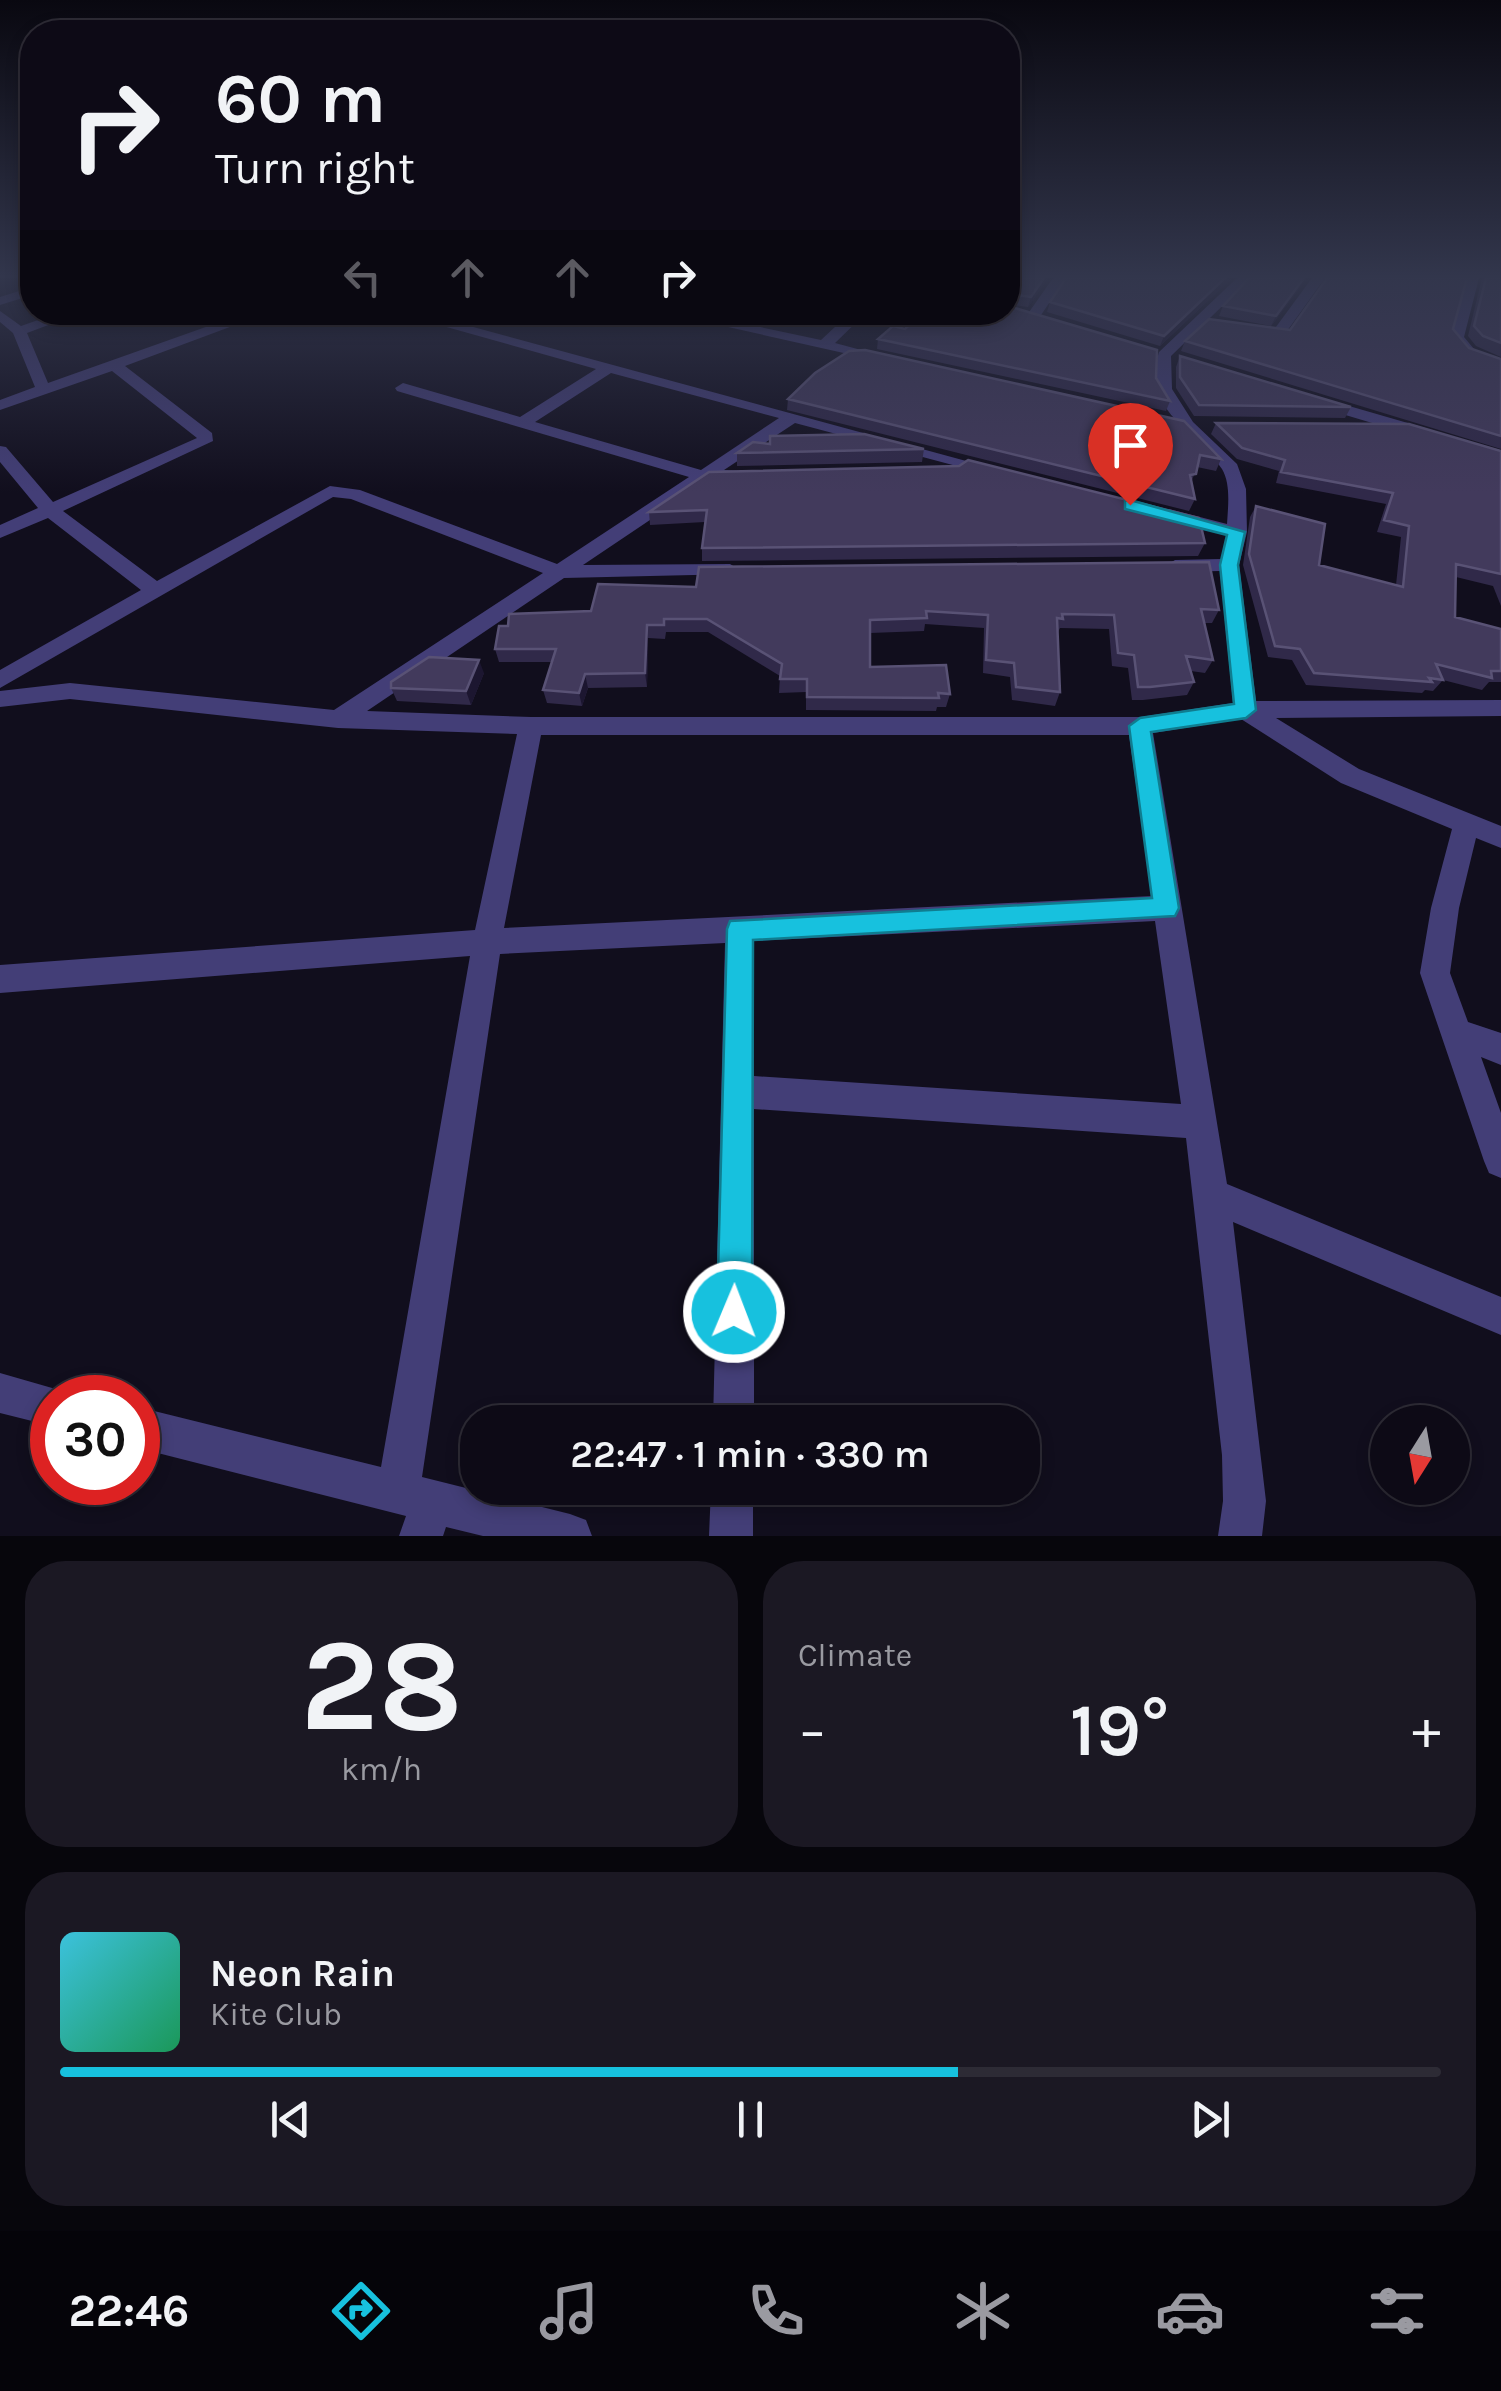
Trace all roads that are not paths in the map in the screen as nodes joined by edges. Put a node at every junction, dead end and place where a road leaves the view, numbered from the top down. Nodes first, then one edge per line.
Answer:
1 (26, 350) edge
2 (155, 350) edge
3 (537, 350) edge
4 (849, 350) edge
5 (1173, 350) edge
6 (1467, 350) edge
7 (899, 362) edge
8 (114, 364) junction
9 (1501, 366) edge
10 (607, 369) junction
11 (403, 388) dead end
12 (44, 391) junction
13 (1292, 394) edge
14 (0, 405) edge
15 (789, 418) junction
16 (522, 422) junction
17 (1343, 427) edge
18 (1402, 428) junction
19 (1434, 436) edge
20 (0, 452) edge
21 (913, 471) edge
22 (760, 474) edge
23 (703, 476) junction
24 (1142, 508) edge
25 (50, 510) junction
26 (0, 532) edge
27 (1237, 532) junction
28 (1229, 565) junction
29 (1150, 566) edge
30 (756, 570) edge
31 (559, 572) junction
32 (156, 591) junction
33 (0, 680) edge
34 (0, 698) edge
35 (1501, 708) edge
36 (1246, 710) junction
37 (338, 719) junction
38 (530, 726) junction
39 (1140, 726) junction
40 (1467, 824) junction
41 (1501, 837) edge
42 (1166, 908) junction
43 (740, 929) junction
44 (486, 942) junction
45 (0, 979) edge
46 (1456, 1033) junction
47 (1501, 1049) edge
48 (738, 1091) junction
49 (1203, 1122) junction
50 (1501, 1161) edge
51 (1214, 1196) junction
52 (1501, 1316) edge
53 (0, 1393) edge
54 (30, 1400) edge
55 (733, 1405) edge
56 (160, 1434) edge
57 (732, 1505) edge
58 (417, 1510) edge
59 (570, 1536) edge
60 (731, 1536) edge
61 (1240, 1536) edge

1 - 12 street
2 - 8 street
3 - 10 street
4 - 7 street
5 - 27 street
6 - 9 street
8 - 12 street
8 - 25 street
10 - 15 street
10 - 16 street
11 - 16 street
12 - 14 street
13 - 18 street
15 - 21 street
15 - 23 street
16 - 23 street
17 - 18 street
18 - 19 street
20 - 25 street
22 - 23 street
23 - 31 street
24 - 27 street
25 - 26 street
25 - 32 street
27 - 28 street
28 - 29 street
28 - 36 street
30 - 31 street
31 - 32 street
31 - 37 street
32 - 33 street
34 - 37 street
35 - 36 street
36 - 39 street
36 - 40 street
37 - 38 street
38 - 39 street
38 - 44 street
39 - 42 street
40 - 41 street
40 - 46 street
42 - 43 street
42 - 49 street
43 - 44 street
43 - 48 street
44 - 45 street
44 - 58 street
46 - 47 street
46 - 50 street
48 - 49 street
48 - 55 street
49 - 51 street
51 - 52 street
51 - 61 street
53 - 54 street
56 - 58 street
57 - 60 street
58 - 59 street

